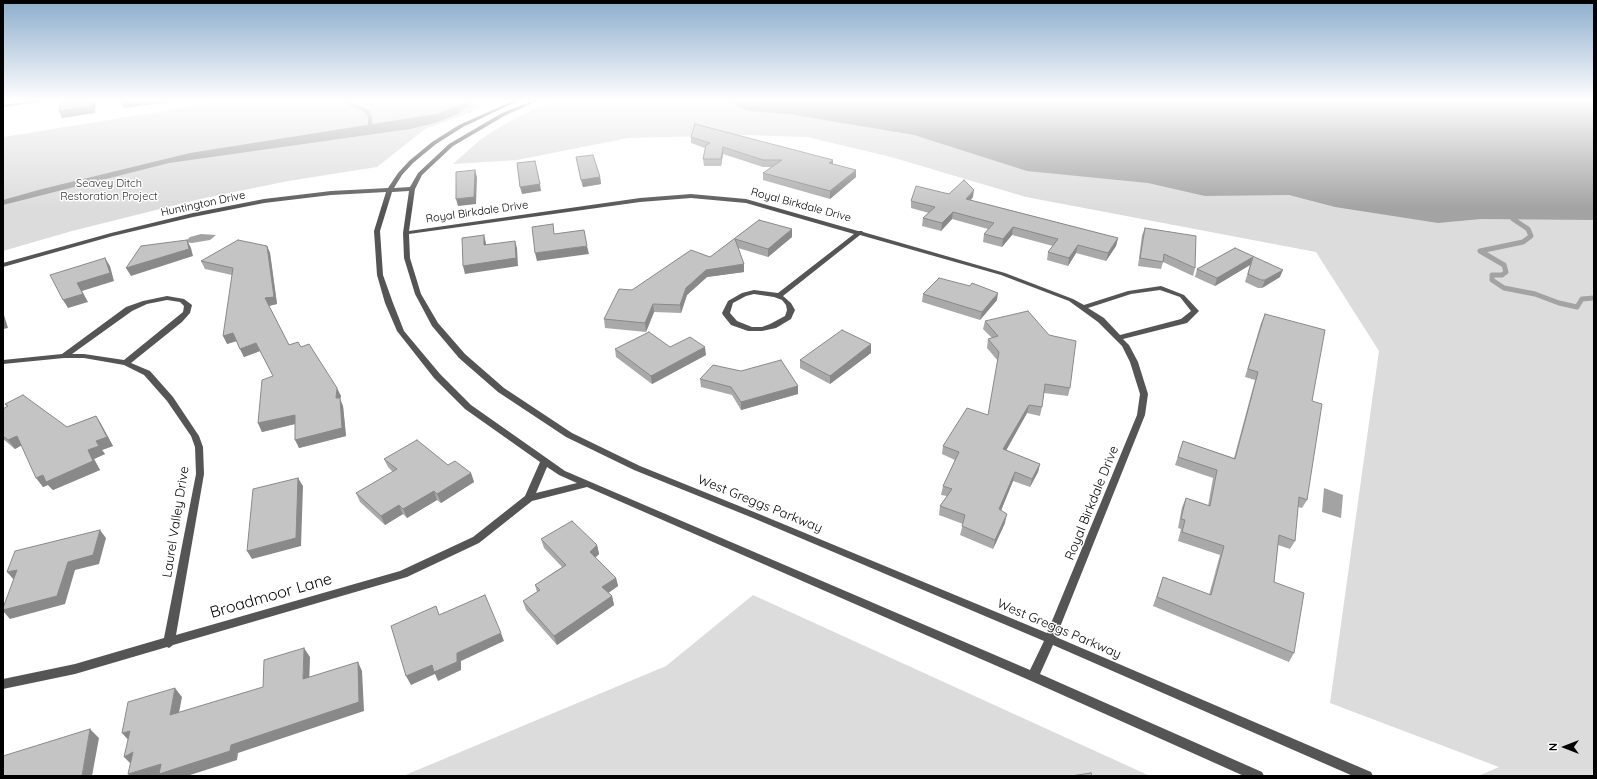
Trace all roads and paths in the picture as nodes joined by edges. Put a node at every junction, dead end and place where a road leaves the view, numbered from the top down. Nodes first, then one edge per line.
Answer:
1 (445, 136) edge
2 (466, 136) edge
3 (412, 189) junction
4 (390, 190) junction
5 (860, 232) junction
6 (406, 233) junction
7 (3, 265) edge
8 (779, 296) junction
9 (1083, 308) junction
10 (1118, 338) junction
11 (64, 356) junction
12 (3, 362) edge
13 (126, 363) junction
14 (545, 460) junction
15 (587, 484) junction
16 (529, 498) junction
17 (1050, 639) junction
18 (168, 643) junction
19 (1033, 676) junction
20 (3, 684) edge
21 (1258, 776) edge
22 (1367, 776) edge

1 - 4 street
2 - 3 street, West Greggs Parkway
3 - 4 street, Huntington Drive
3 - 6 street, West Greggs Parkway
4 - 7 street, Huntington Drive
4 - 14 street
5 - 6 street, Royal Birkdale Drive
5 - 8 street
5 - 9 street, Royal Birkdale Drive
6 - 17 street, West Greggs Parkway
8 - 8 street
9 - 10 street, Royal Birkdale Drive
9 - 10 street
10 - 17 street, Royal Birkdale Drive
11 - 12 street, Laurel Valley Drive
11 - 13 street, Laurel Valley Drive
11 - 13 street
13 - 18 street, Laurel Valley Drive
14 - 15 street
14 - 16 street, Broadmoor Lane
15 - 16 street, Broadmoor Lane
15 - 19 street
16 - 18 street, Broadmoor Lane
17 - 19 street, Royal Birkdale Drive
17 - 22 street, West Greggs Parkway
18 - 20 street, Broadmoor Lane
19 - 21 street

